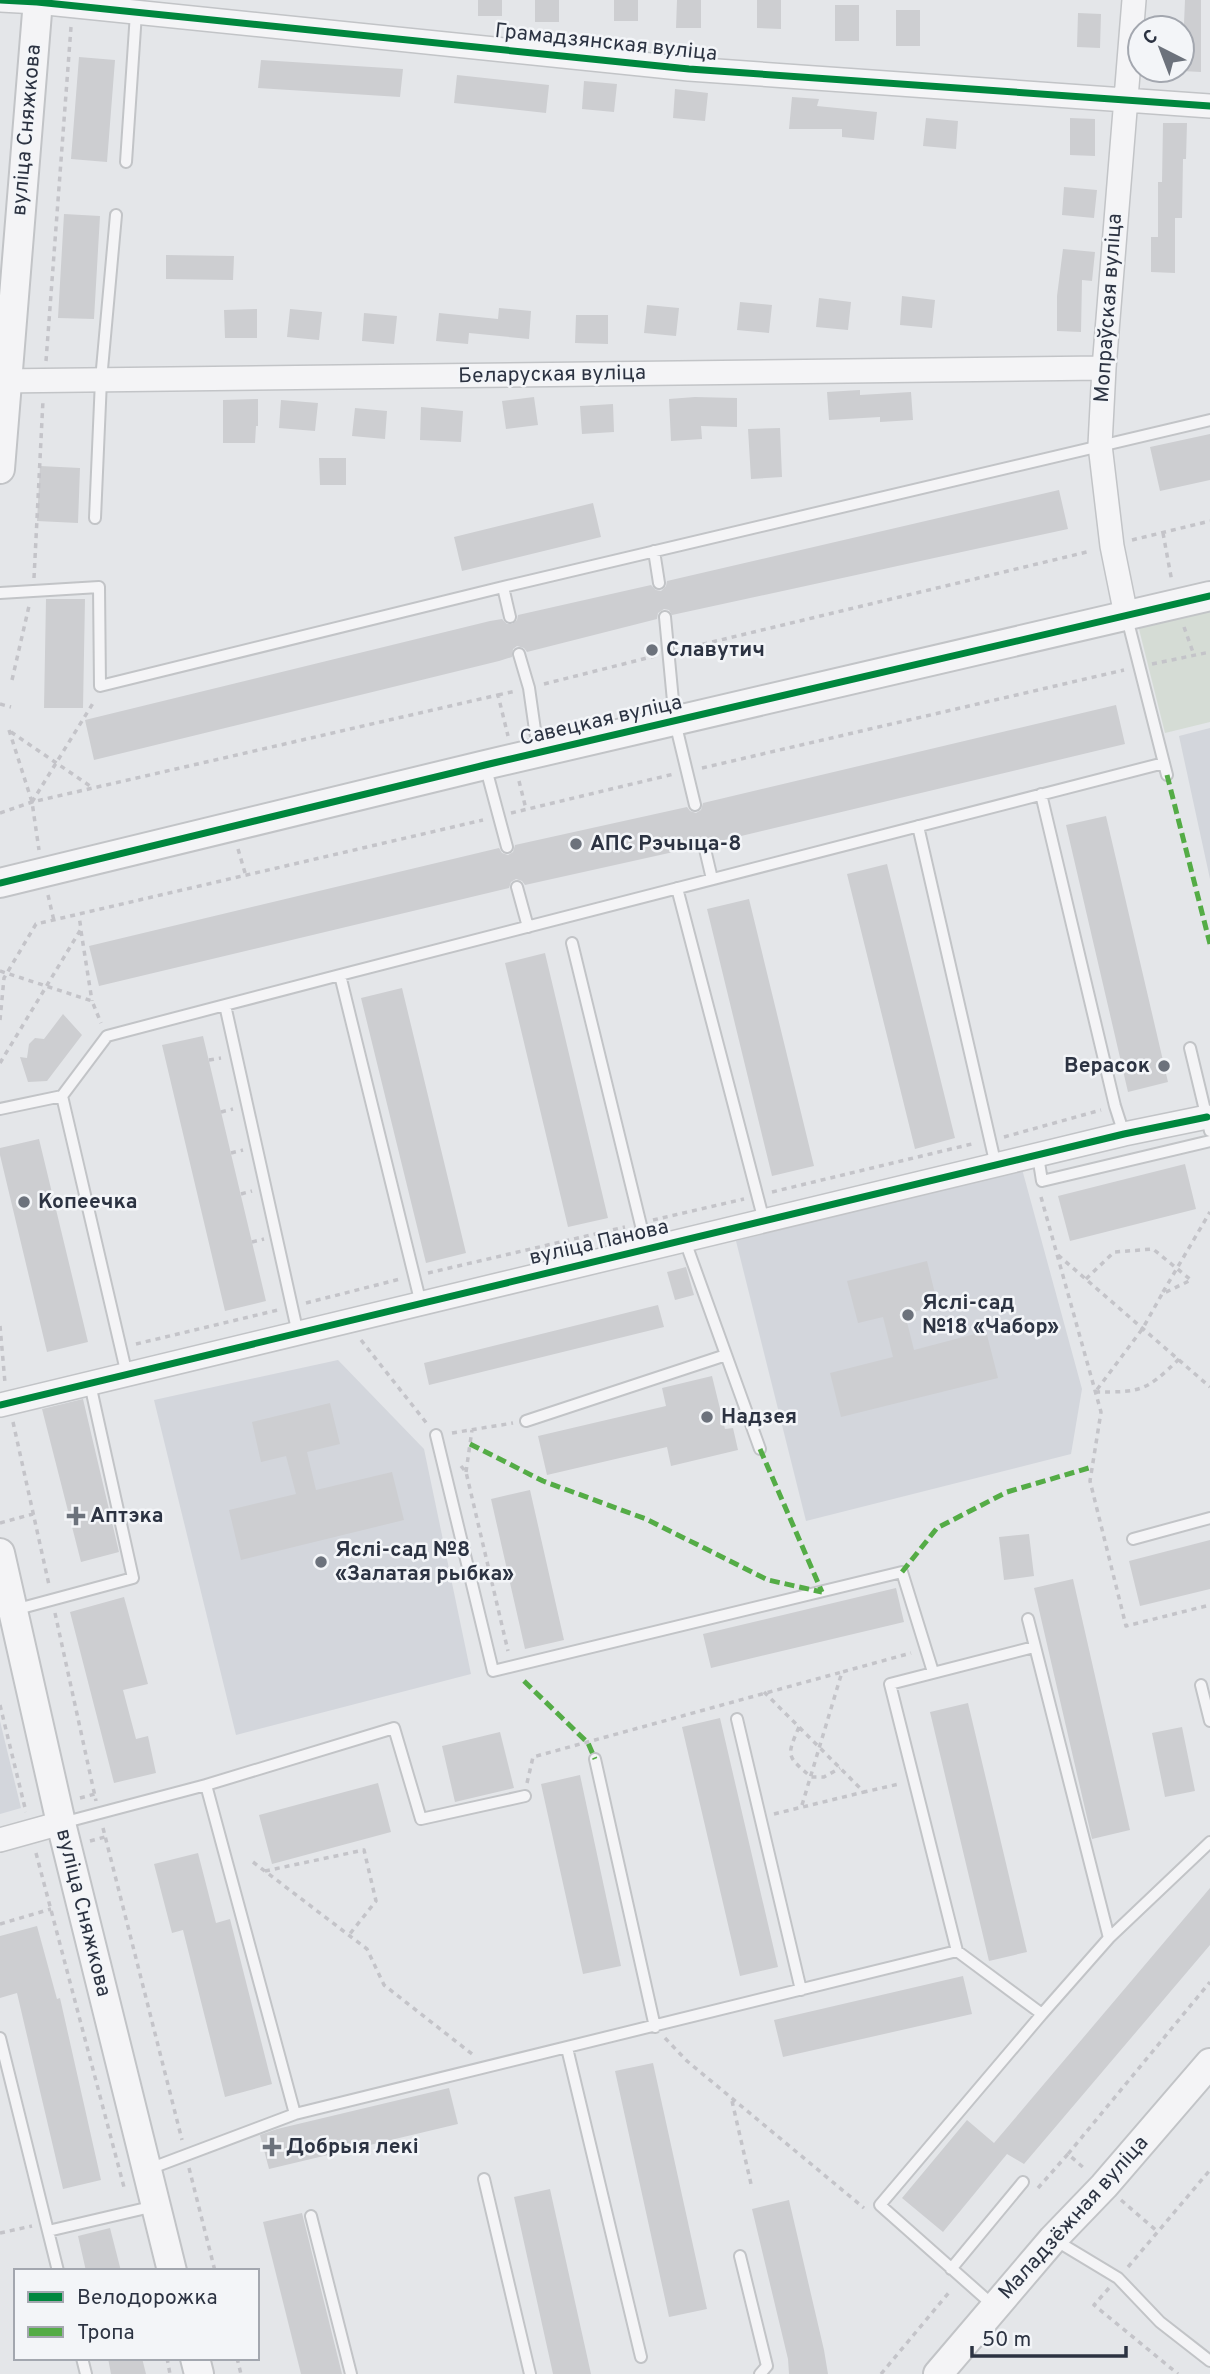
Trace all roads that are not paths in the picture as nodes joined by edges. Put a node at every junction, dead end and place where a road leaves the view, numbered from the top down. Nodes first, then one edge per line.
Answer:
1 (0, 0) edge
2 (1134, 0) edge
3 (38, 1) edge
4 (136, 13) junction
5 (1126, 100) junction
6 (1210, 106) edge
7 (126, 162) dead end
8 (116, 215) dead end
9 (1104, 368) junction
10 (101, 380) junction
11 (3, 381) edge
12 (1210, 420) edge
13 (1100, 445) junction
14 (0, 469) edge
15 (95, 518) dead end
16 (654, 551) junction
17 (659, 583) dead end
18 (503, 587) junction
19 (0, 593) edge
20 (1210, 596) edge
21 (1126, 615) junction
22 (510, 617) dead end
23 (665, 617) dead end
24 (519, 654) dead end
25 (675, 722) junction
26 (526, 756) junction
27 (1164, 762) junction
28 (485, 765) junction
29 (1167, 775) dead end
30 (1041, 794) junction
31 (695, 805) dead end
32 (918, 826) junction
33 (704, 845) dead end
34 (507, 846) dead end
35 (712, 879) junction
36 (0, 883) edge
37 (517, 887) dead end
38 (677, 888) junction
39 (528, 927) junction
40 (572, 943) dead end
41 (340, 975) junction
42 (225, 1005) junction
43 (1190, 1048) dead end
44 (62, 1096) junction
45 (0, 1109) edge
46 (1208, 1124) edge
47 (1124, 1134) junction
48 (1210, 1141) edge
49 (1038, 1156) junction
50 (996, 1166) junction
51 (764, 1222) junction
52 (685, 1241) junction
53 (647, 1250) junction
54 (421, 1304) junction
55 (298, 1334) junction
56 (726, 1354) junction
57 (127, 1375) junction
58 (90, 1384) junction
59 (0, 1405) edge
60 (526, 1421) road end
61 (436, 1435) road end
62 (760, 1449) dead end
63 (1210, 1518) edge
64 (1133, 1539) dead end
65 (0, 1553) edge
66 (13, 1610) junction
67 (1028, 1619) dead end
68 (1034, 1647) junction
69 (933, 1672) junction
70 (1201, 1685) dead end
71 (737, 1719) dead end
72 (1210, 1721) edge
73 (595, 1759) dead end
74 (206, 1785) junction
75 (525, 1796) road end
76 (61, 1823) junction
77 (0, 1840) edge
78 (1210, 1842) edge
79 (1109, 1938) junction
80 (957, 1951) junction
81 (801, 1990) junction
82 (1042, 2014) junction
83 (655, 2026) junction
84 (0, 2039) edge
85 (567, 2048) junction
86 (1210, 2063) edge
87 (295, 2114) junction
88 (148, 2170) junction
89 (484, 2179) dead end
90 (1023, 2182) dead end
91 (143, 2209) junction
92 (311, 2216) dead end
93 (47, 2227) junction
94 (1053, 2239) junction
95 (740, 2256) dead end
96 (58, 2269) edge
97 (171, 2269) edge
98 (951, 2269) junction
99 (995, 2308) junction
100 (641, 2357) dead end
101 (1210, 2361) edge
102 (351, 2374) edge
103 (530, 2374) edge
104 (760, 2374) edge
105 (938, 2374) edge

1 - 3 street, Грамадзянская вуліца
2 - 5 street, Мопраўская вуліца
3 - 4 street, Грамадзянская вуліца
3 - 11 street, вуліца Сняжкова
4 - 5 street, Грамадзянская вуліца
4 - 7 lane
5 - 6 street, Грамадзянская вуліца
5 - 9 street, Мопраўская вуліца
8 - 10 lane
9 - 10 street, Беларуская вуліца
9 - 13 street, Мопраўская вуліца
10 - 11 street, Беларуская вуліца
10 - 15 lane
11 - 14 street, вуліца Сняжкова
12 - 13 lane
13 - 16 lane
13 - 21 street, Мопраўская вуліца
16 - 17 lane
16 - 18 lane
18 - 19 lane
18 - 22 lane
20 - 21 street, Савецкая вуліца
21 - 25 street, Савецкая вуліца
21 - 27 lane
23 - 25 lane
24 - 26 lane
25 - 26 street, Савецкая вуліца
25 - 31 lane
26 - 28 street, Савецкая вуліца
27 - 29 lane
27 - 30 lane
28 - 34 lane
28 - 36 street, Савецкая вуліца
30 - 32 lane
30 - 47 lane
32 - 35 lane
32 - 50 lane
33 - 35 lane
35 - 38 lane
37 - 39 lane
38 - 39 lane
38 - 51 lane
39 - 41 lane
40 - 53 lane
41 - 42 lane
41 - 54 lane
42 - 44 lane
42 - 55 lane
43 - 46 lane
44 - 45 lane
44 - 57 lane
46 - 47 street, вуліца Панова
47 - 49 street, вуліца Панова
48 - 49 lane
49 - 50 street, вуліца Панова
50 - 51 street, вуліца Панова
51 - 52 street, вуліца Панова
52 - 53 street, вуліца Панова
52 - 56 lane
53 - 54 street, вуліца Панова
54 - 55 street, вуліца Панова
55 - 57 street, вуліца Панова
56 - 60 lane
56 - 62 lane
57 - 58 street, вуліца Панова
58 - 59 street, вуліца Панова
58 - 66 lane
61 - 69 lane
63 - 64 lane
65 - 66 street, вуліца Сняжкова
66 - 76 street, вуліца Сняжкова
67 - 68 lane
68 - 69 lane
68 - 79 lane
69 - 80 lane
70 - 72 lane
71 - 81 lane
73 - 83 lane
74 - 75 lane
74 - 76 lane
74 - 87 lane
76 - 77 street
76 - 88 street, вуліца Сняжкова
78 - 79 lane
79 - 82 lane
80 - 81 lane
80 - 82 lane
81 - 83 lane
82 - 98 lane
83 - 85 lane
84 - 93 lane
85 - 87 lane
85 - 100 lane
86 - 94 street, Маладзёжная вуліца
87 - 88 lane
88 - 91 street, вуліца Сняжкова
89 - 103 lane
90 - 98 lane
91 - 93 lane
91 - 97 street, вуліца Сняжкова
92 - 102 lane
93 - 96 lane
94 - 99 street, Маладзёжная вуліца
94 - 101 lane
95 - 104 lane
98 - 99 lane
99 - 105 street, Маладзёжная вуліца

